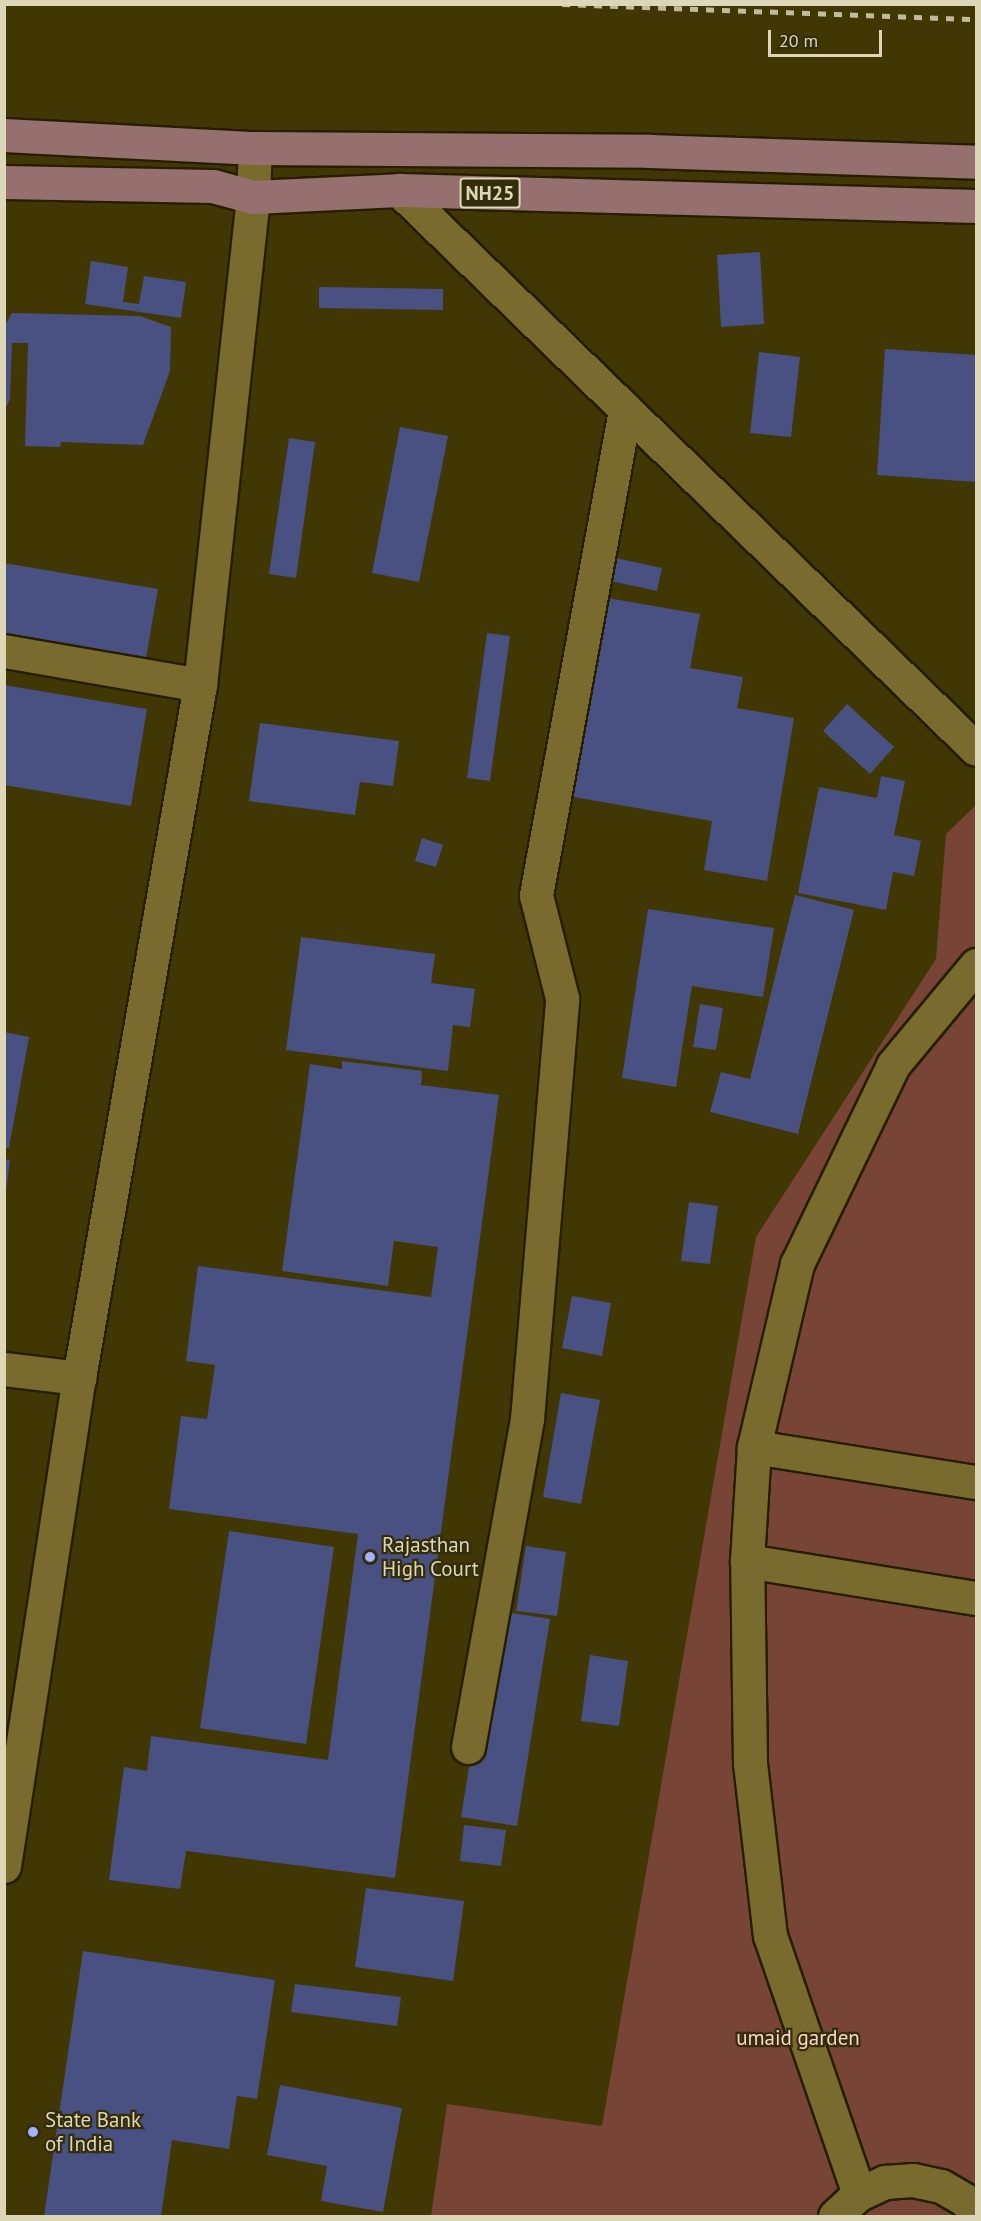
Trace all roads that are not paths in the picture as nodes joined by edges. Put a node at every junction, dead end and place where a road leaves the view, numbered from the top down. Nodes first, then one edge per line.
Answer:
1 (4, 135) edge
2 (255, 148) junction
3 (976, 162) edge
4 (4, 182) edge
5 (399, 190) junction
6 (253, 197) junction
7 (976, 206) edge
8 (625, 409) junction
9 (4, 651) edge
10 (200, 686) junction
11 (976, 748) edge
12 (976, 965) edge
13 (4, 1369) edge
14 (79, 1378) junction
15 (754, 1447) junction
16 (976, 1482) edge
17 (747, 1562) junction
18 (976, 1598) edge
19 (15, 1737) edge
20 (468, 1747) dead end
21 (4, 1866) edge
22 (859, 2194) junction
23 (976, 2213) edge
24 (835, 2217) edge

1 - 2 main road, NH25
2 - 3 main road, NH25
2 - 6 street
4 - 6 main road, NH25
5 - 6 main road, NH25
5 - 7 main road, NH25
5 - 8 street
6 - 10 street
8 - 11 street
8 - 20 street
9 - 10 street
10 - 14 street
12 - 15 street
13 - 14 street
14 - 19 street
15 - 16 street
15 - 17 street
17 - 18 street
17 - 22 street
19 - 21 street
22 - 23 street
22 - 24 street

